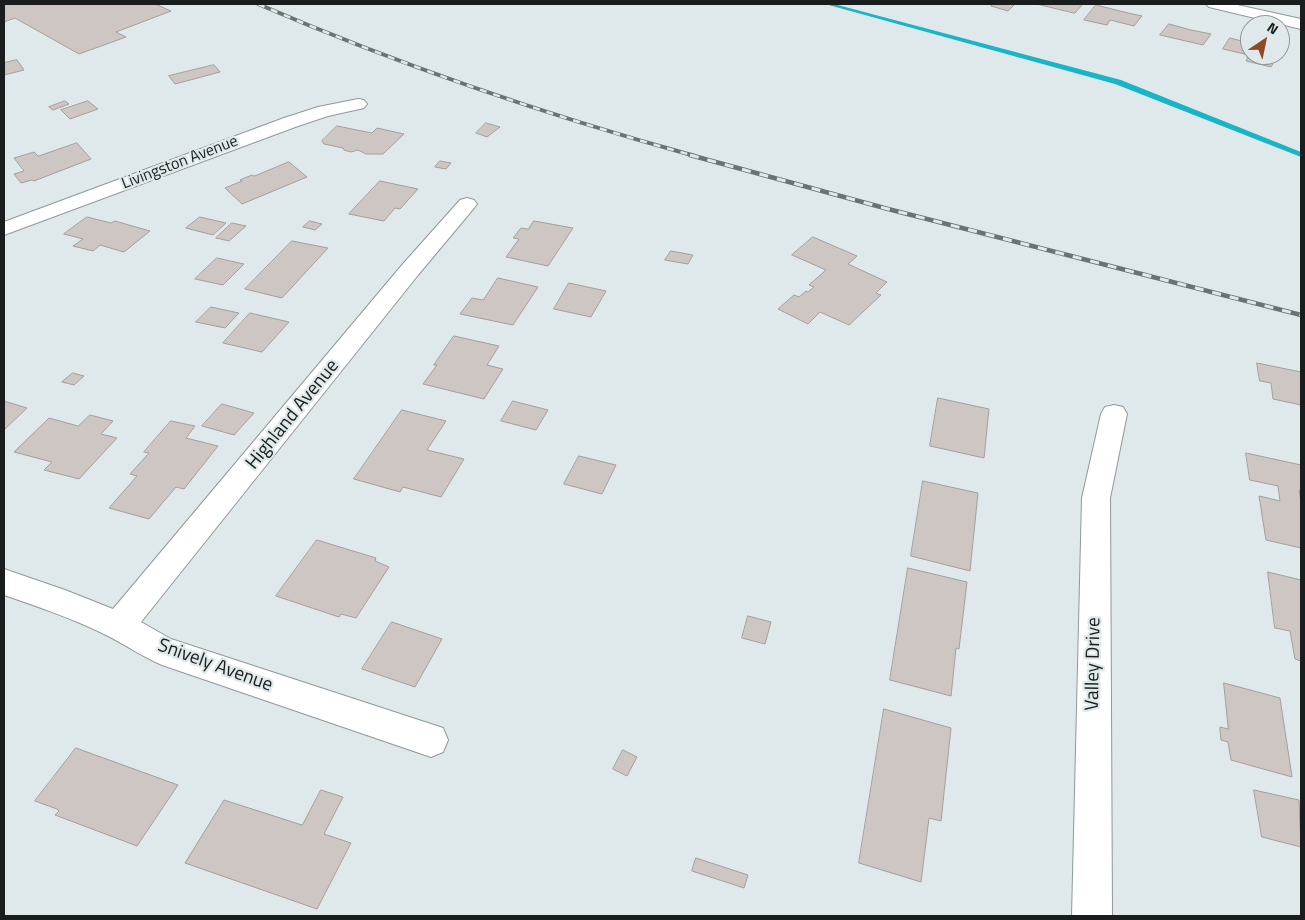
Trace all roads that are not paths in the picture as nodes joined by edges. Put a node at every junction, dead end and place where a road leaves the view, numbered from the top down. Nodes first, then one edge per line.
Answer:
1 (1214, 4) edge
2 (1301, 24) edge
3 (358, 104) dead end
4 (467, 204) dead end
5 (4, 229) edge
6 (1114, 414) dead end
7 (4, 582) edge
8 (119, 626) junction
9 (431, 740) dead end
10 (1092, 916) edge

1 - 2 street
3 - 5 street, Livingston Avenue
4 - 8 street, Highland Avenue
6 - 10 street, Valley Drive
7 - 8 street, Snively Avenue
8 - 9 street, Snively Avenue

